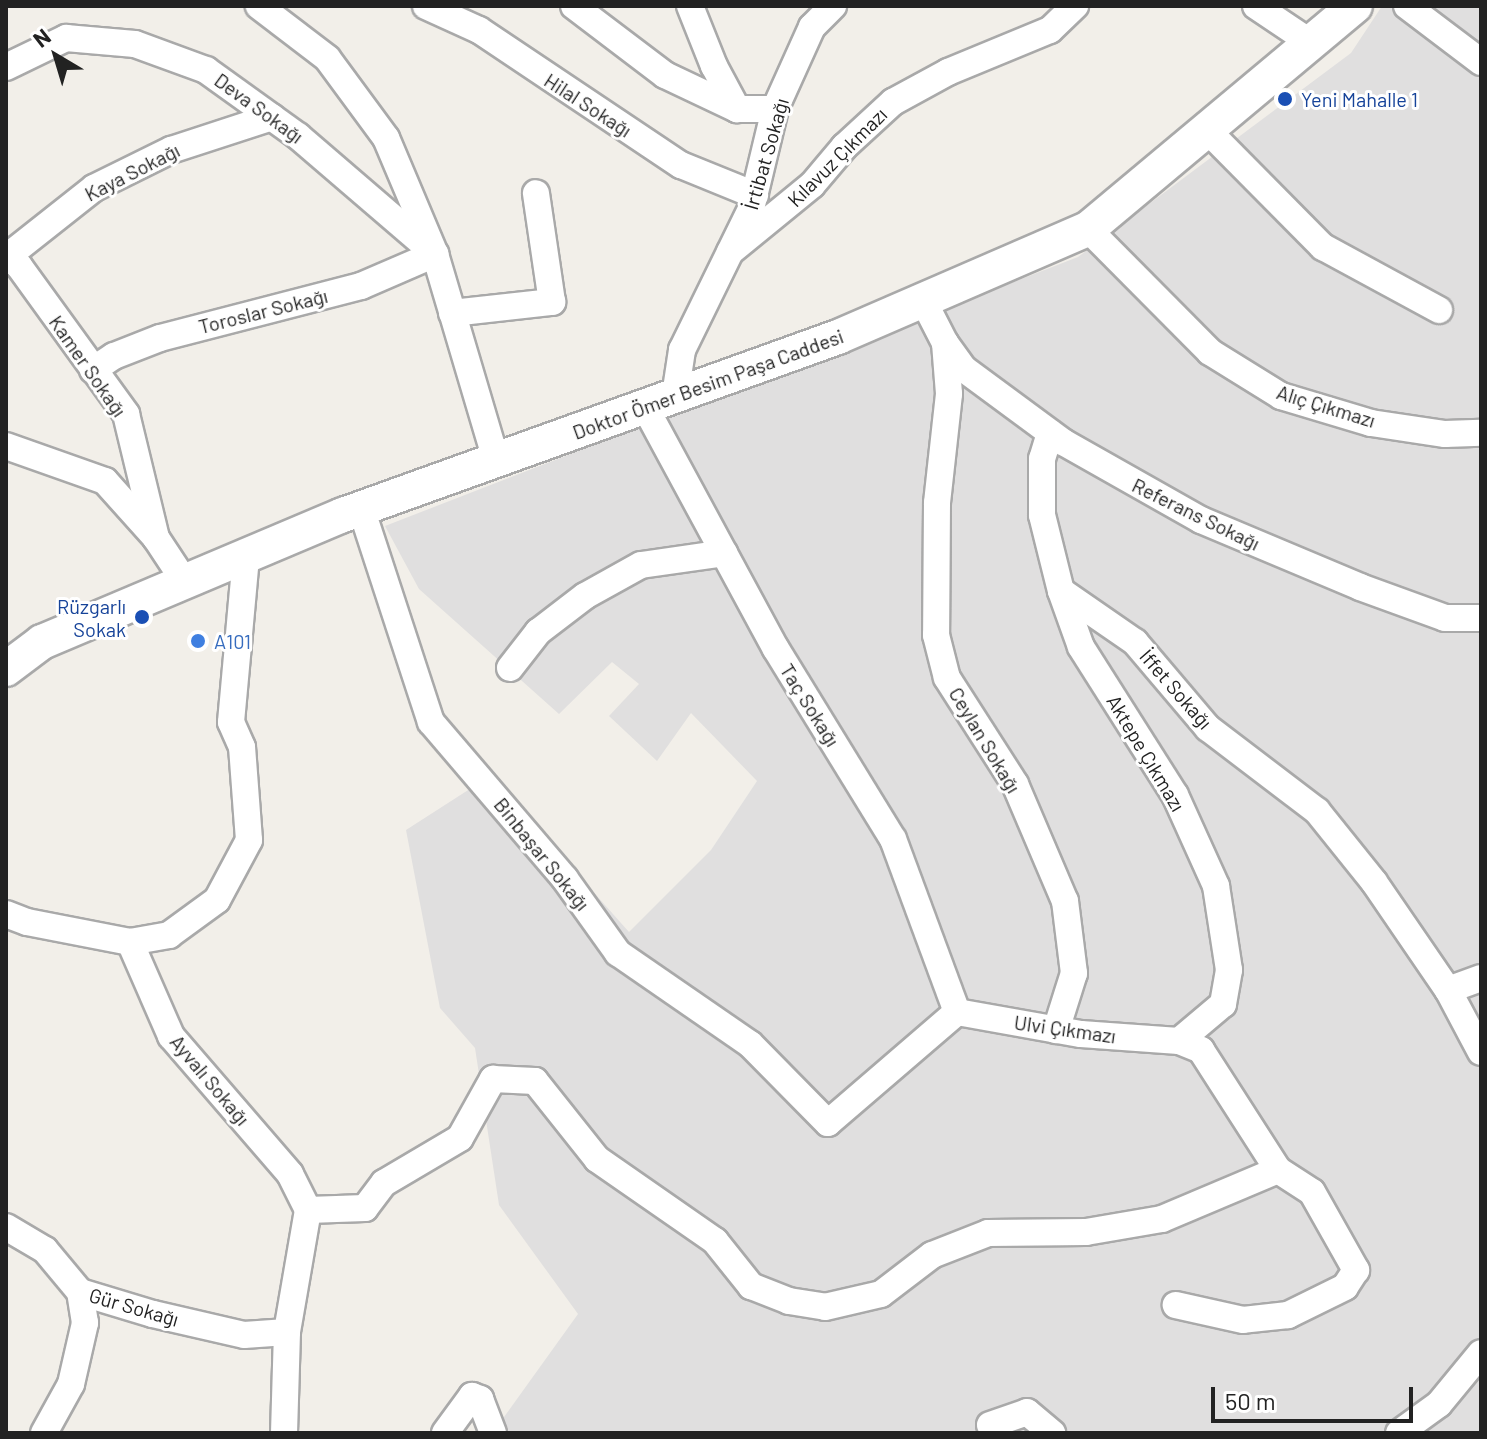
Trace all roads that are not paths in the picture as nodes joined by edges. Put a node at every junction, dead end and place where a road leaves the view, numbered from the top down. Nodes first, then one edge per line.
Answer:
1 (259, 6) edge
2 (426, 6) edge
3 (574, 6) edge
4 (690, 6) edge
5 (833, 6) edge
6 (1075, 6) edge
7 (1256, 6) edge
8 (1355, 6) edge
9 (1407, 6) edge
10 (1311, 43) junction
11 (1481, 62) edge
12 (6, 67) edge
13 (737, 109) junction
14 (775, 109) junction
15 (272, 117) junction
16 (1209, 132) junction
17 (536, 193) dead end
18 (755, 195) junction
19 (1088, 229) junction
20 (730, 252) junction
21 (435, 254) junction
22 (7, 255) edge
23 (924, 302) junction
24 (1439, 310) dead end
25 (452, 313) junction
26 (945, 343) junction
27 (93, 370) junction
28 (660, 401) junction
29 (1050, 433) junction
30 (1481, 433) edge
31 (6, 446) edge
32 (496, 460) junction
33 (361, 508) junction
34 (156, 538) junction
35 (724, 553) junction
36 (246, 557) junction
37 (185, 582) junction
38 (1061, 591) junction
39 (1481, 618) edge
40 (510, 668) dead end
41 (6, 669) edge
42 (6, 914) edge
43 (130, 942) junction
44 (1481, 978) edge
45 (1448, 990) junction
46 (957, 1012) junction
47 (1056, 1030) junction
48 (1179, 1041) junction
49 (1481, 1052) edge
50 (1278, 1170) junction
51 (308, 1210) junction
52 (6, 1227) edge
53 (80, 1292) junction
54 (1176, 1305) dead end
55 (287, 1332) junction
56 (1481, 1353) edge
57 (990, 1425) dead end
58 (44, 1433) edge
59 (284, 1433) edge
60 (445, 1433) edge
61 (493, 1433) edge
62 (1052, 1433) edge
63 (1399, 1433) edge

1 - 21 street
2 - 18 street, Hilal Sokağı
3 - 13 street
4 - 13 street
5 - 14 street, İrtibat Sokağı
6 - 20 street, Kılavuz Çıkmazı
7 - 10 street
8 - 10 street, Doktor Ömer Besim Paşa Caddesi
9 - 11 street
10 - 16 street, Doktor Ömer Besim Paşa Caddesi
12 - 15 street, Deva Sokağı
13 - 14 street
14 - 18 street, İrtibat Sokağı
15 - 21 street, Deva Sokağı
15 - 22 street, Kaya Sokağı
16 - 19 street, Doktor Ömer Besim Paşa Caddesi
16 - 24 street
17 - 25 street
18 - 20 street, İrtibat Sokağı
19 - 23 street, Doktor Ömer Besim Paşa Caddesi
19 - 30 street, Alıç Çıkmazı
20 - 28 street, İrtibat Sokağı
21 - 25 street
21 - 27 street, Toroslar Sokağı
22 - 27 street, Kamer Sokağı
23 - 26 street, Ceylan Sokağı
23 - 28 street, Doktor Ömer Besim Paşa Caddesi
25 - 32 street
26 - 29 street, Referans Sokağı
26 - 47 street, Ceylan Sokağı
27 - 34 street, Kamer Sokağı
28 - 32 street, Doktor Ömer Besim Paşa Caddesi
28 - 35 street, Taç Sokağı
29 - 38 street
29 - 39 street, Referans Sokağı
31 - 34 street
32 - 33 street, Doktor Ömer Besim Paşa Caddesi
33 - 36 street, Doktor Ömer Besim Paşa Caddesi
33 - 46 street, Binbaşar Sokağı
34 - 37 street
35 - 40 street
35 - 46 street, Taç Sokağı
36 - 37 street, Doktor Ömer Besim Paşa Caddesi
36 - 43 street
37 - 41 street, Doktor Ömer Besim Paşa Caddesi
38 - 45 street, İffet Sokağı
38 - 48 street, Aktepe Çıkmazı
42 - 43 street
43 - 51 street, Ayvalı Sokağı
44 - 45 street
45 - 49 street, İffet Sokağı
46 - 47 street, Ulvi Çıkmazı
47 - 48 street, Ulvi Çıkmazı
48 - 50 street
50 - 51 street
50 - 54 street
51 - 55 street
52 - 53 street, Gür Sokağı
53 - 55 street, Gür Sokağı
53 - 58 street
55 - 59 street
56 - 63 street
57 - 62 street
60 - 61 street

